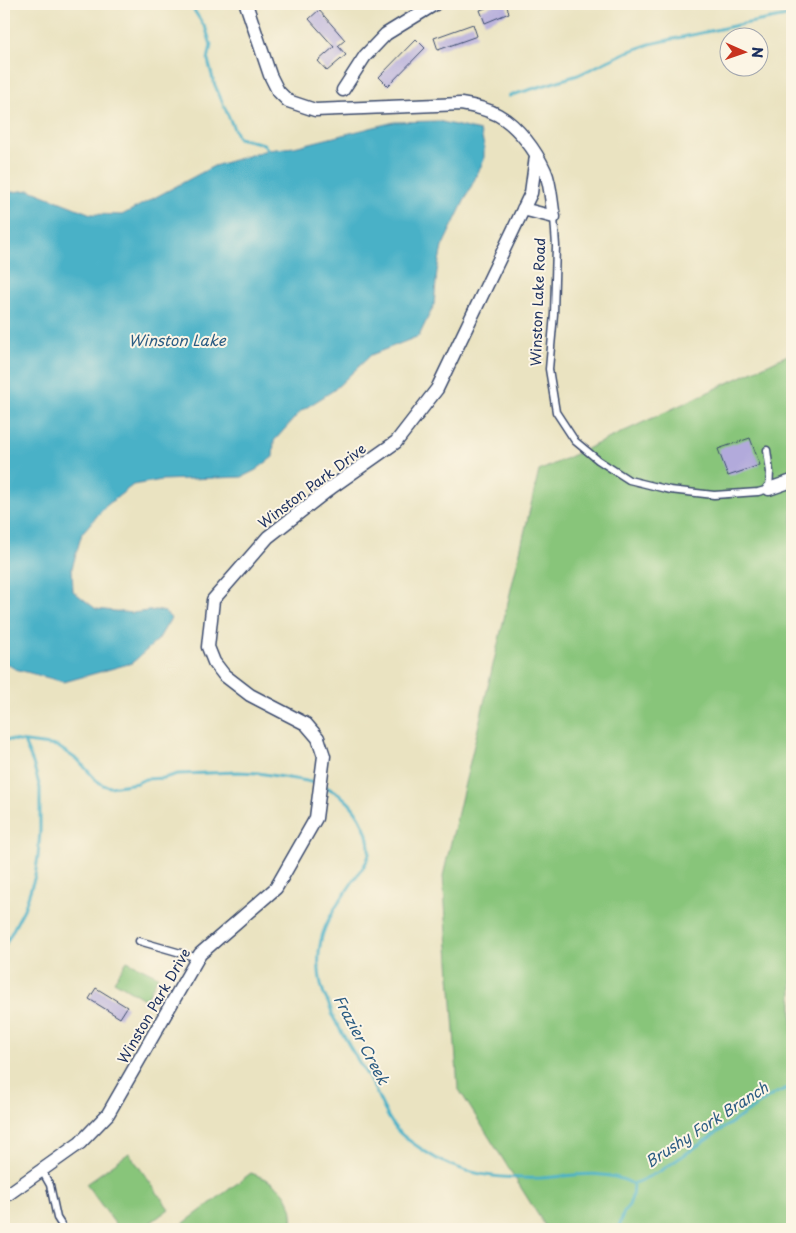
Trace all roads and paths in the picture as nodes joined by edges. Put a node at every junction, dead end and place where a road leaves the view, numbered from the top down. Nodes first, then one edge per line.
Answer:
1 (246, 4) edge
2 (435, 4) edge
3 (343, 90) dead end
4 (536, 156) junction
5 (523, 209) junction
6 (554, 216) junction
7 (767, 450) dead end
8 (792, 481) edge
9 (769, 489) junction
10 (139, 941) dead end
11 (198, 958) junction
12 (42, 1171) junction
13 (4, 1196) edge
14 (64, 1229) edge

1 - 4 street, Winston Lake Road
2 - 3 street
4 - 5 street, Winston Park Drive
4 - 6 street, Winston Lake Road
5 - 6 street
5 - 11 street, Winston Park Drive
6 - 9 lane, Winston Lake Road
7 - 9 lane
8 - 9 street, Winston Lake Road
10 - 11 lane
11 - 12 street, Winston Park Drive
12 - 13 street, Winston Park Drive
12 - 14 lane

